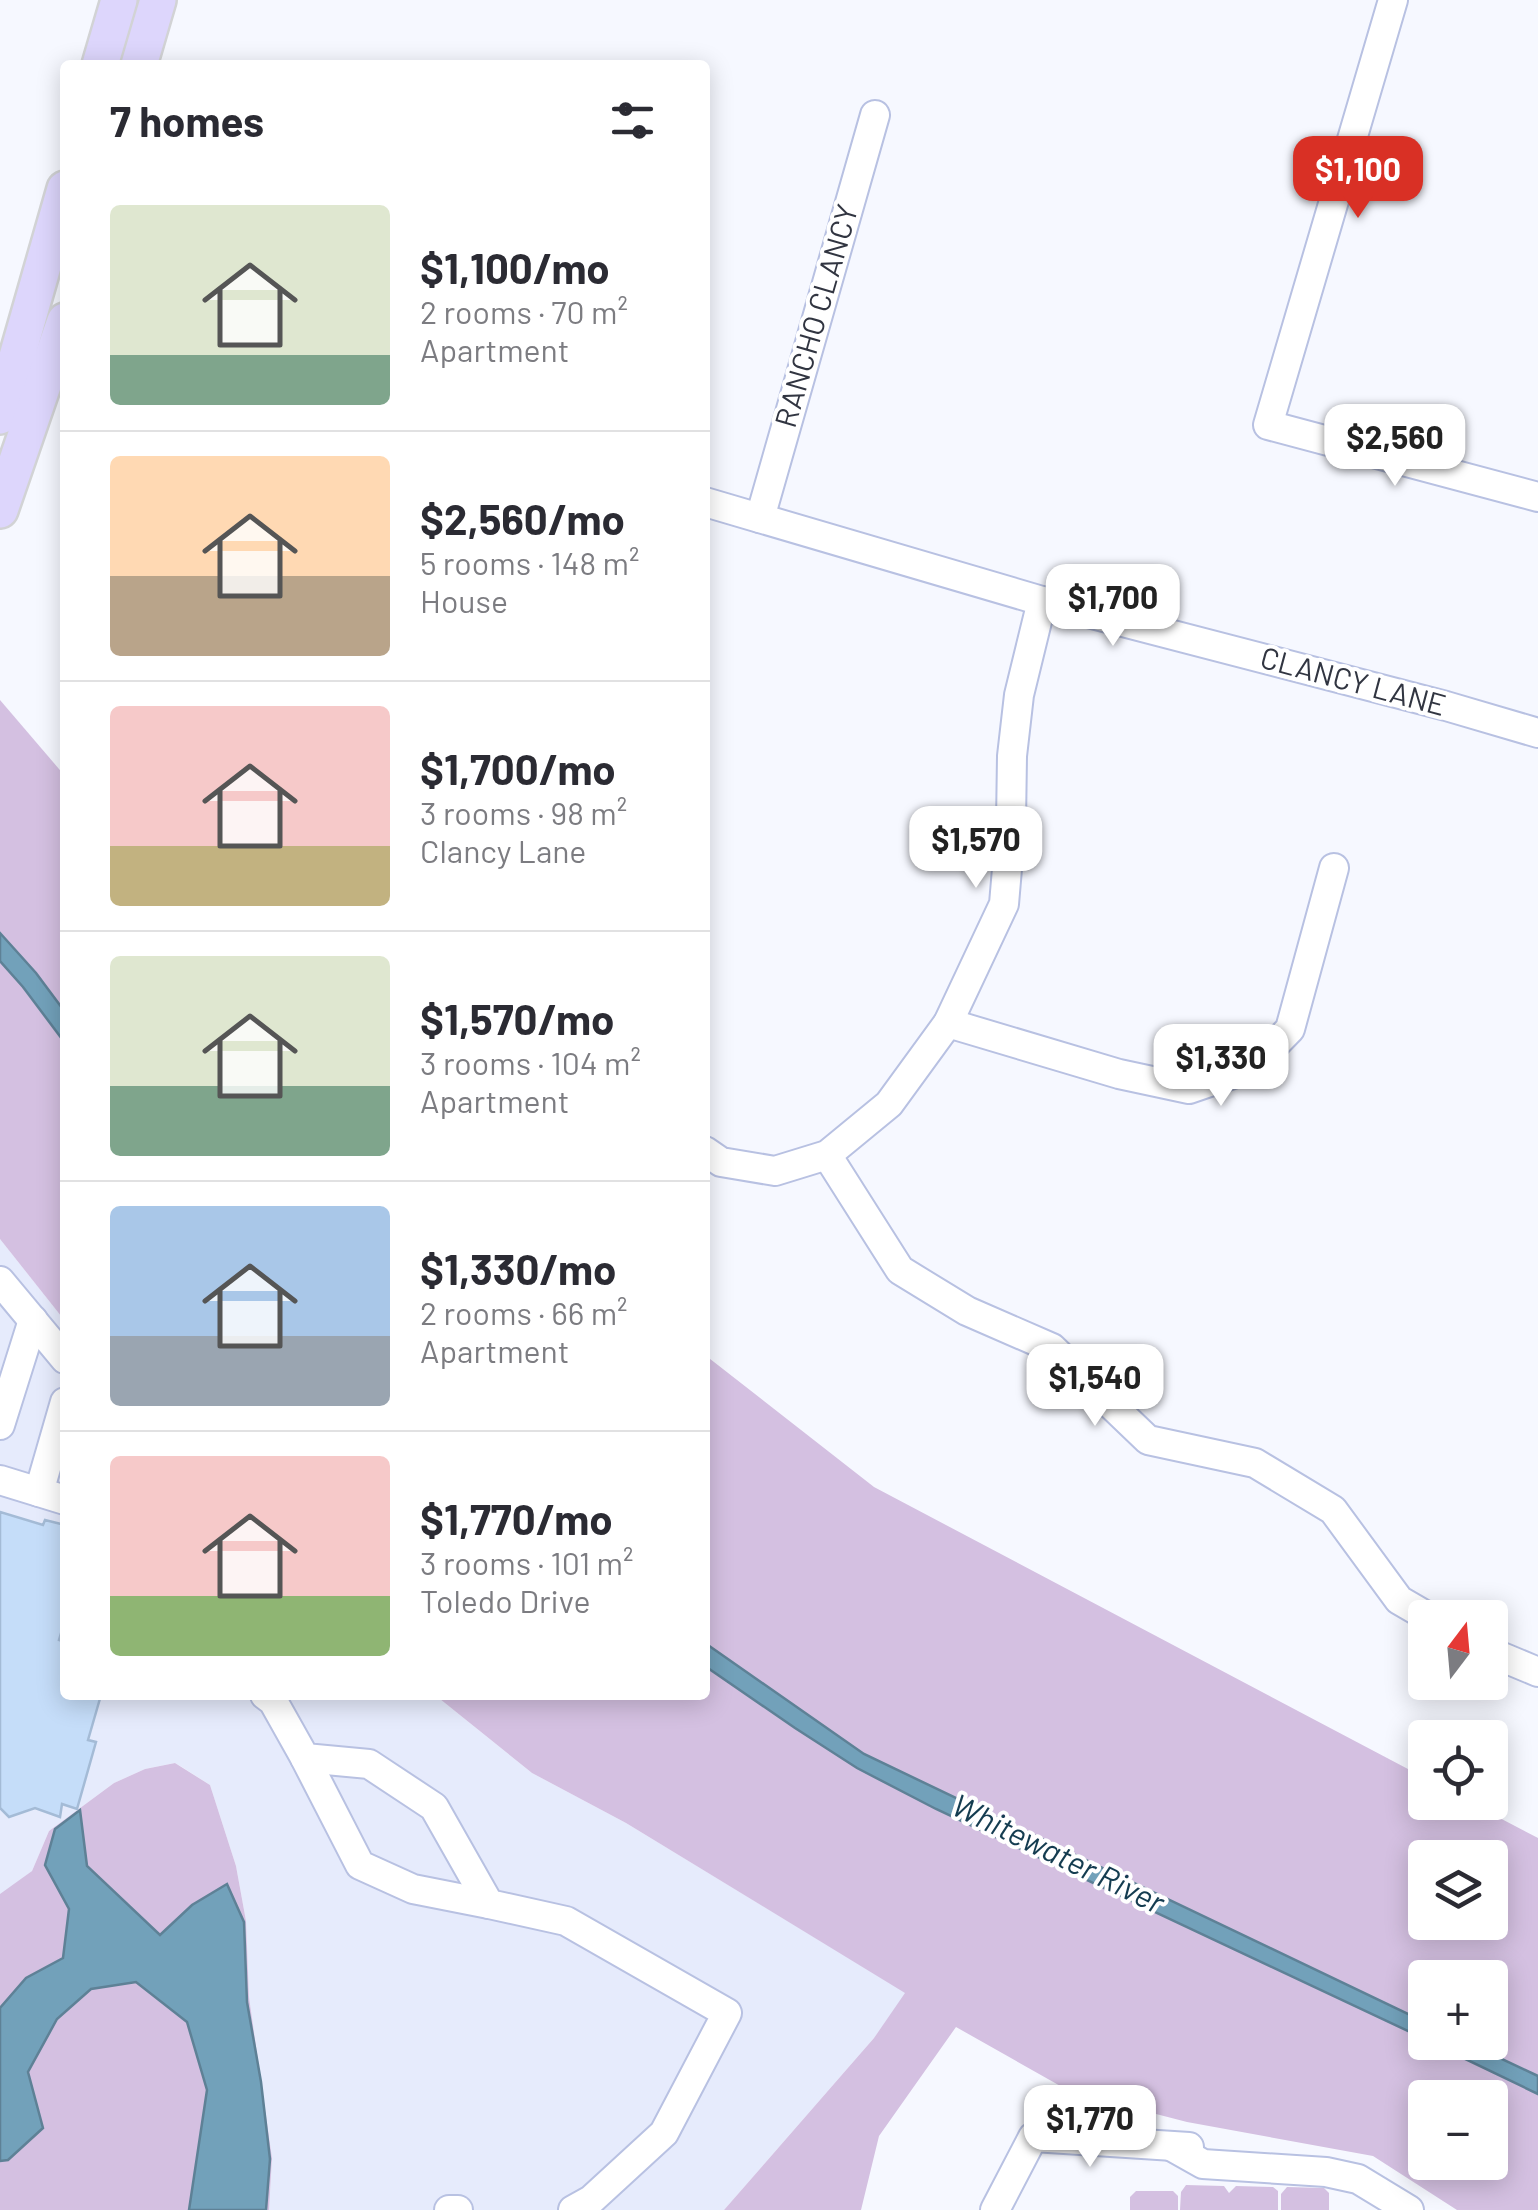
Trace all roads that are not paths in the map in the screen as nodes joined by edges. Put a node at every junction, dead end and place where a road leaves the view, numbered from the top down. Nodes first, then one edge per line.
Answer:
1 (119, 0) edge
2 (158, 0) edge
3 (1393, 0) edge
4 (101, 60) edge
5 (140, 60) edge
6 (875, 115) dead end
7 (60, 207) edge
8 (30, 312) junction
9 (60, 321) edge
10 (60, 336) edge
11 (0, 416) edge
12 (1538, 497) edge
13 (710, 503) edge
14 (0, 510) edge
15 (760, 518) junction
16 (1042, 601) junction
17 (1538, 733) edge
18 (1334, 868) dead end
19 (948, 1023) junction
20 (710, 1154) edge
21 (827, 1155) junction
22 (0, 1281) edge
23 (33, 1320) junction
24 (60, 1353) edge
25 (0, 1425) edge
26 (60, 1438) edge
27 (0, 1480) edge
28 (52, 1496) edge
29 (1408, 1605) edge
30 (1508, 1660) edge
31 (1538, 1672) edge
32 (272, 1700) edge
33 (304, 1758) junction
34 (488, 1904) junction
35 (449, 2210) edge
36 (458, 2210) edge
37 (572, 2210) edge
38 (996, 2210) edge
39 (1409, 2210) edge

1 - 4 main road
2 - 5 main road
3 - 12 street
6 - 15 street, RANCHO CLANCY
7 - 8 main road
8 - 9 street
8 - 11 main road
10 - 14 main road
13 - 15 street, CLANCY LANE
15 - 16 street, CLANCY LANE
16 - 17 street, CLANCY LANE
16 - 19 street
18 - 19 street
19 - 21 street
20 - 21 street
21 - 29 street
22 - 23 street
23 - 24 street
23 - 25 street
26 - 28 street
27 - 28 street
30 - 31 street
32 - 33 street
33 - 34 street
33 - 34 street
34 - 37 street
35 - 36 street
38 - 39 street

